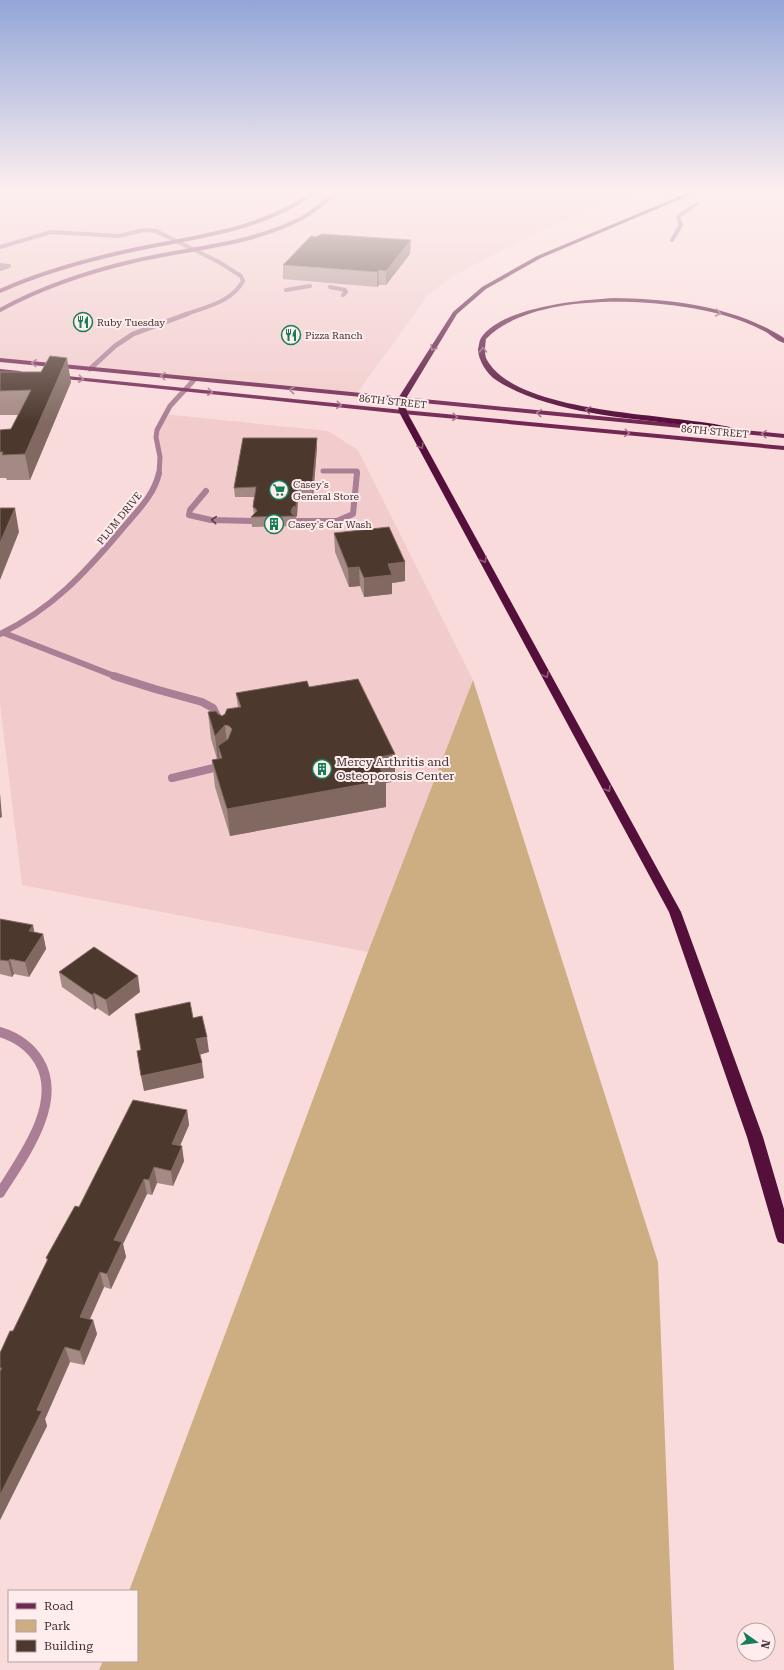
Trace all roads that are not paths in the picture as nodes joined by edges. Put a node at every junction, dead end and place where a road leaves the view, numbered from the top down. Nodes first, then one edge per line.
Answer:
1 (66, 267) edge
2 (110, 267) edge
3 (227, 267) edge
4 (521, 267) edge
5 (310, 286) dead end
6 (330, 287) edge
7 (1, 289) edge
8 (286, 290) dead end
9 (343, 295) dead end
10 (0, 310) edge
11 (784, 341) edge
12 (0, 360) edge
13 (90, 369) junction
14 (0, 371) edge
15 (31, 374) edge
16 (54, 376) edge
17 (194, 380) junction
18 (184, 390) junction
19 (402, 406) junction
20 (734, 431) junction
21 (784, 436) edge
22 (784, 448) edge
23 (323, 471) dead end
24 (206, 491) dead end
25 (203, 504) dead end
26 (190, 510) junction
27 (253, 521) edge
28 (296, 521) edge
29 (2, 633) edge
30 (222, 730) edge
31 (227, 762) edge
32 (172, 778) dead end
33 (0, 1032) edge
34 (0, 1194) edge
35 (784, 1237) edge

1 - 7 street
2 - 10 street
3 - 13 street
4 -> 19 highway
5 - 8 street
6 - 9 street
20 -> 11 highway
13 -> 12 main road, 86TH STREET
17 -> 13 main road, 86TH STREET
14 - 15 main road
16 -> 18 main road, 86TH STREET
17 - 18 street, PLUM DRIVE
19 -> 17 main road, 86TH STREET
18 -> 19 main road, 86TH STREET
18 - 29 street, PLUM DRIVE
20 -> 19 main road, 86TH STREET
19 -> 22 main road, 86TH STREET
19 -> 35 highway
21 -> 20 main road, 86TH STREET
23 - 28 street
24 - 26 street
25 - 26 street
27 -> 26 street
29 - 30 street
31 - 32 street
33 - 34 street

